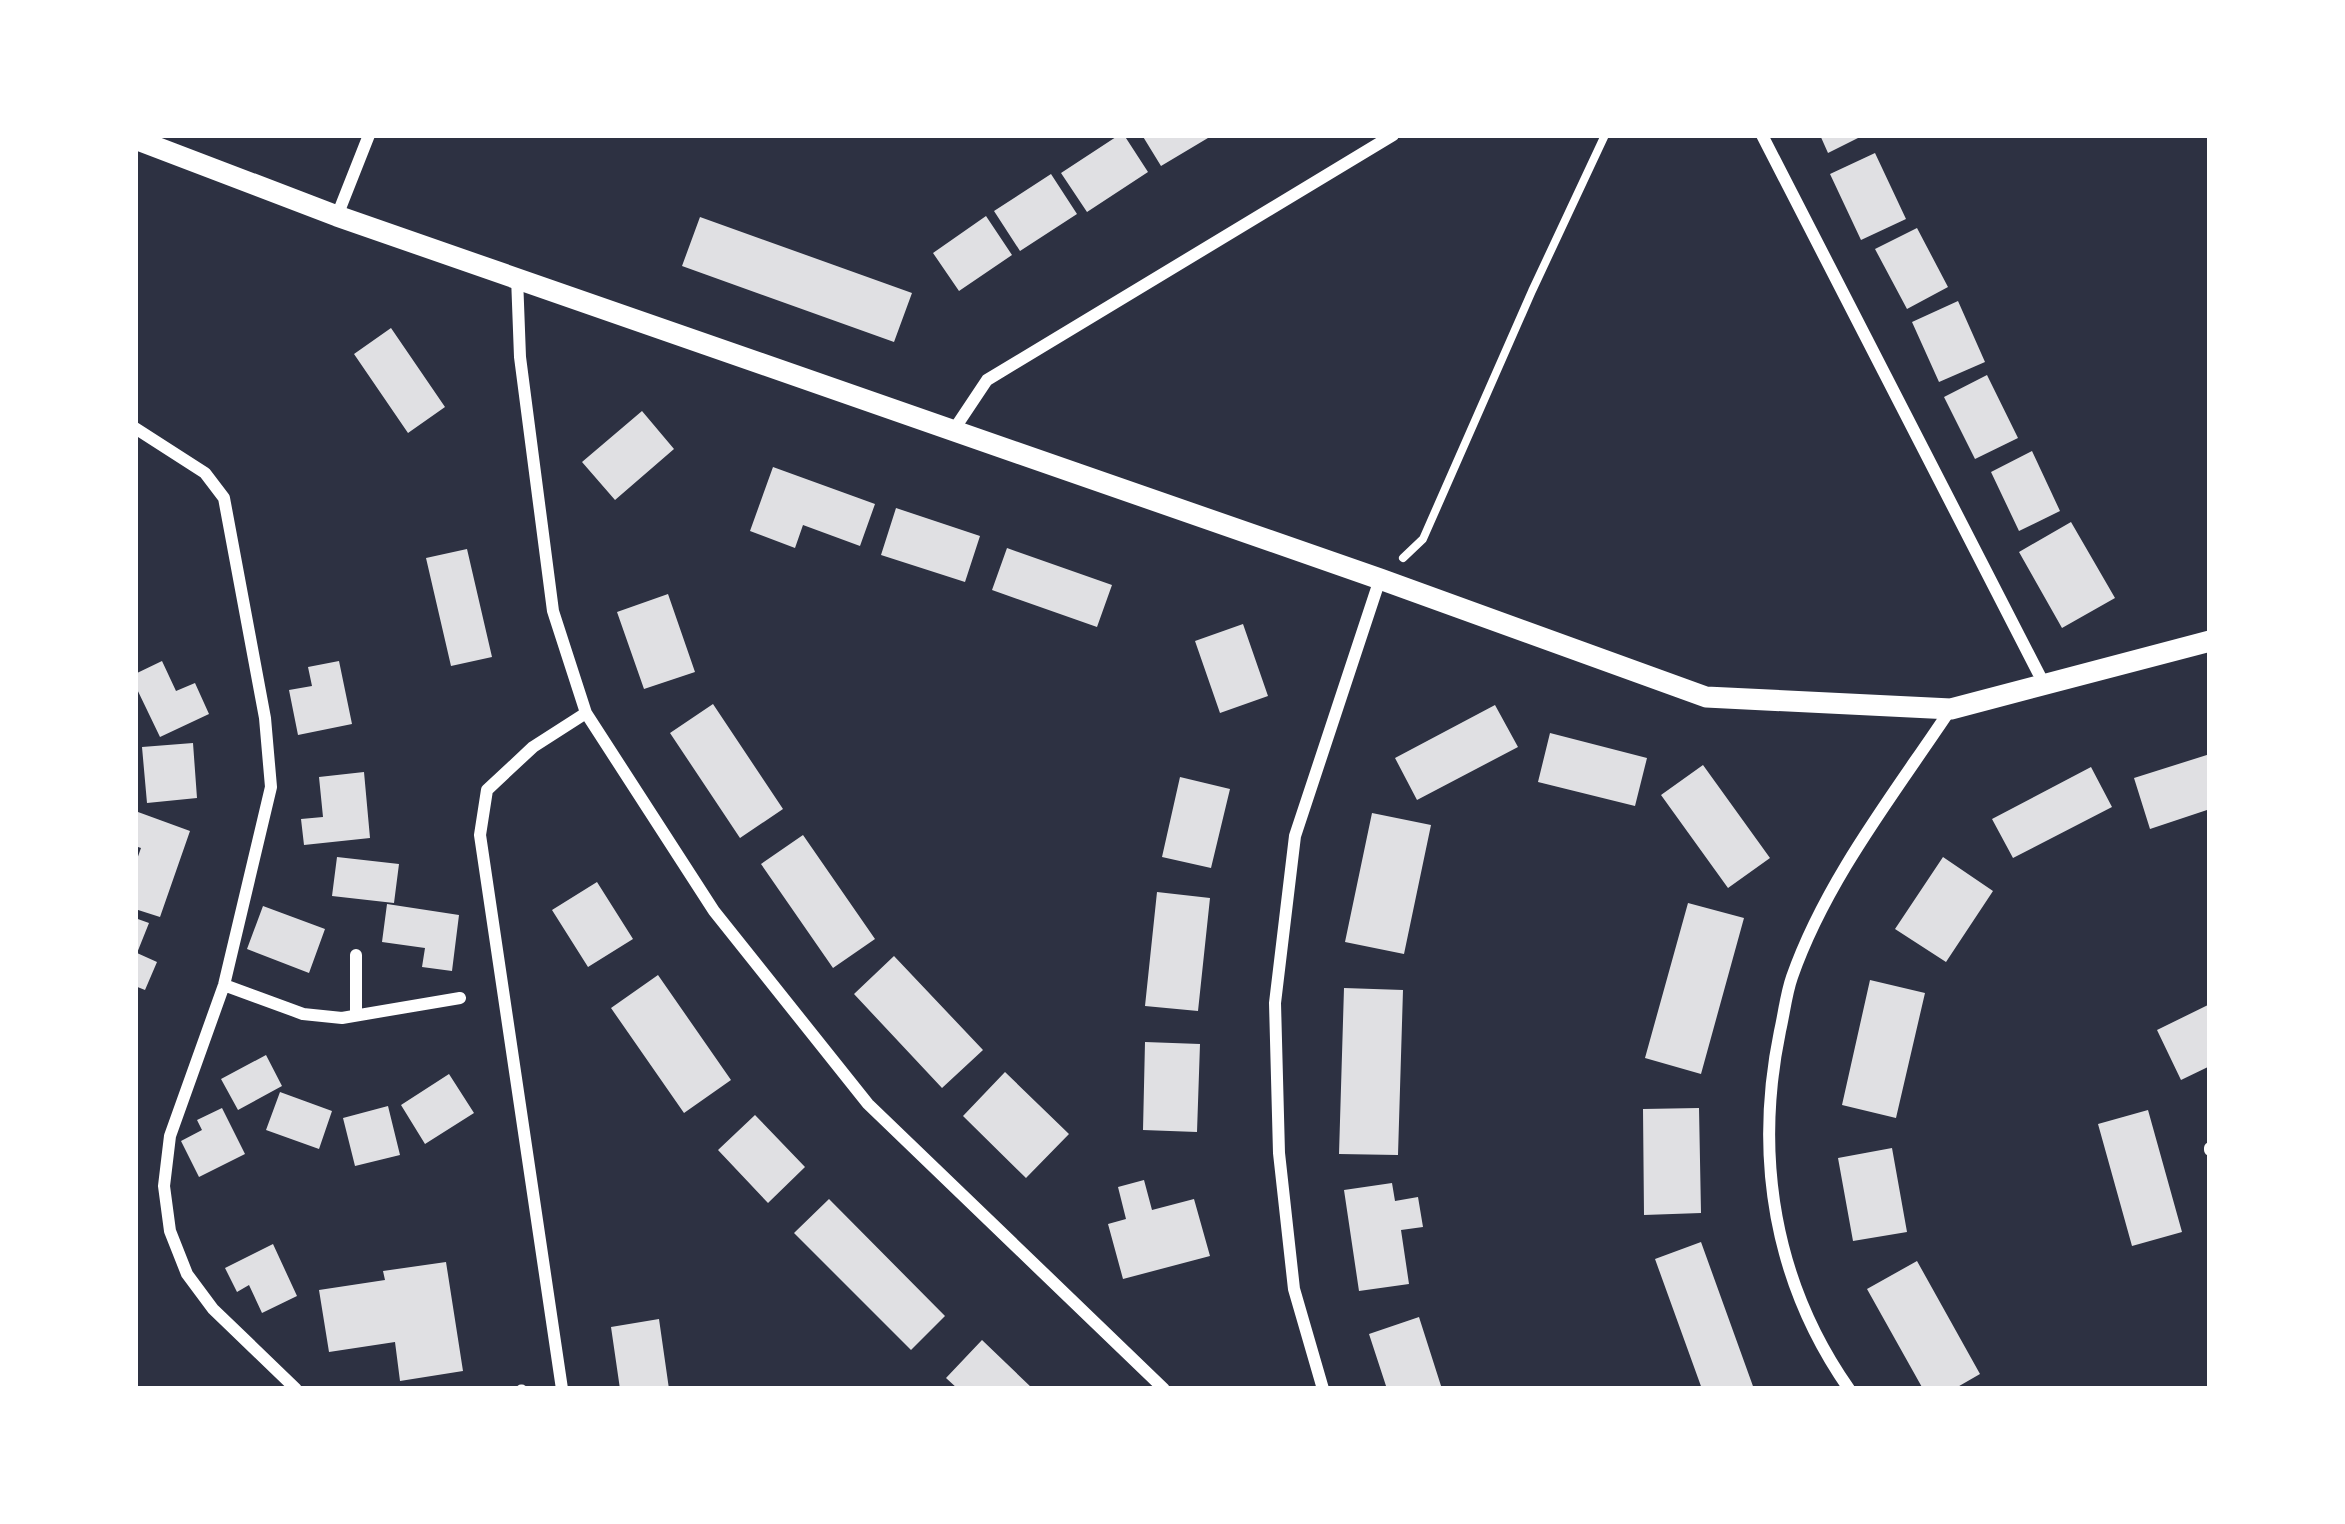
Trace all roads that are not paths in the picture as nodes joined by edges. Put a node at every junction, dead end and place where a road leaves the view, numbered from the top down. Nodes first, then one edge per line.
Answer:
1 (369, 135) edge
2 (1393, 135) edge
3 (1762, 135) edge
4 (135, 139) edge
5 (338, 216) junction
6 (517, 277) junction
7 (135, 428) edge
8 (952, 432) junction
9 (1380, 579) junction
10 (2210, 641) edge
11 (2044, 684) junction
12 (1951, 709) junction
13 (586, 712) junction
14 (356, 955) dead end
15 (224, 985) junction
16 (460, 998) dead end
17 (356, 1015) junction
18 (296, 1389) edge
19 (562, 1389) edge
20 (1164, 1389) edge
21 (1323, 1389) edge
22 (1849, 1389) edge

1 - 5 street
2 - 8 street
3 - 11 street
4 - 5 street
5 - 6 street
6 - 8 street
6 - 13 street
7 - 15 street
8 - 9 street
9 - 12 street
9 - 21 street
10 - 11 street
11 - 12 street
12 - 22 street
13 - 19 street
13 - 20 street
14 - 17 street
15 - 17 street
15 - 18 street
16 - 17 street

